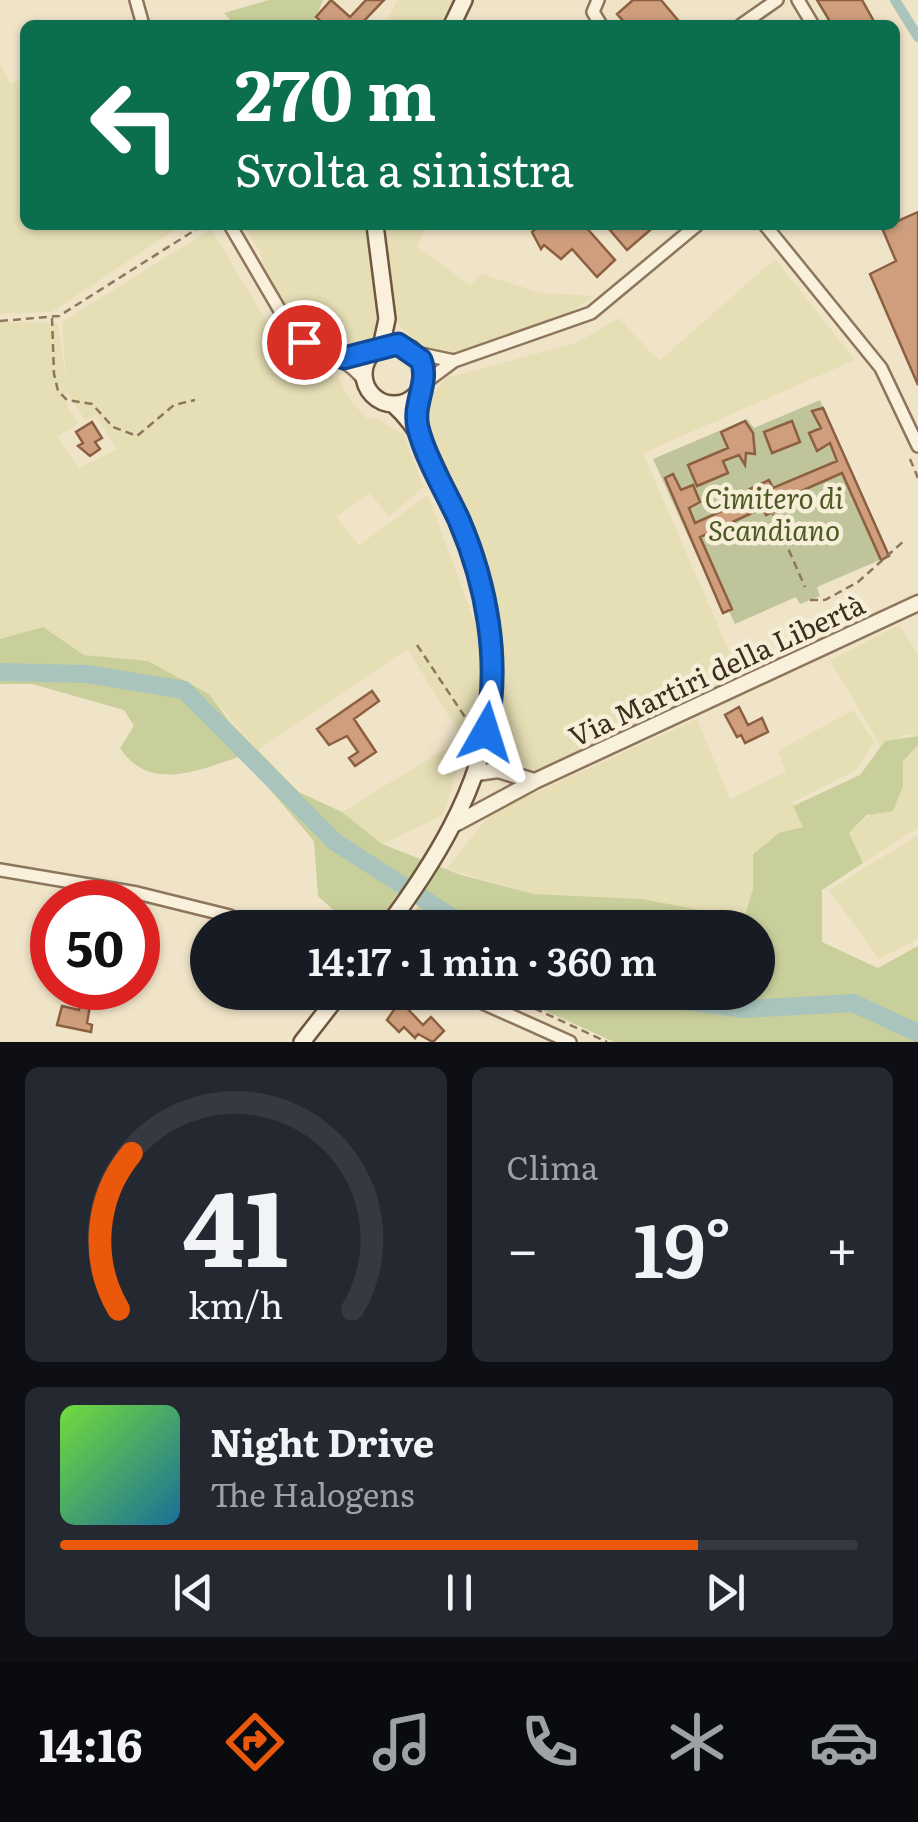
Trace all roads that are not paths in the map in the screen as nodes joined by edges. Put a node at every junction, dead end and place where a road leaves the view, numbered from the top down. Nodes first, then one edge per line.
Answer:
1 (777, 0) edge
2 (748, 20) edge
3 (233, 230) edge
4 (376, 230) edge
5 (691, 230) edge
6 (769, 230) edge
7 (387, 319) junction
8 (376, 350) junction
9 (413, 350) junction
10 (344, 358) junction
11 (454, 361) junction
12 (365, 382) junction
13 (421, 388) junction
14 (394, 404) junction
15 (418, 429) junction
16 (918, 446) edge
17 (918, 602) edge
18 (486, 732) junction
19 (508, 772) junction
20 (477, 773) junction
21 (535, 781) junction
22 (457, 823) junction
23 (0, 870) edge
24 (206, 910) edge
25 (399, 910) edge
26 (327, 1010) edge
27 (498, 1010) edge
28 (302, 1042) edge
29 (570, 1042) edge

1 - 2 street
3 - 10 street
4 - 7 main road
5 - 11 street
6 - 16 street
7 - 8 main road
7 - 9 main road
8 - 9 main road
8 - 10 street
8 - 12 main road
9 - 11 street
9 - 13 main road
10 - 12 street
11 - 13 street
12 - 14 main road
13 - 14 main road
13 - 15 main road
14 - 15 main road
15 - 18 main road
17 - 21 street, Via Martiri della Libertà
18 - 19 street
18 - 20 main road
19 - 20 street
19 - 21 street
20 - 22 main road
21 - 22 street, Via Martiri della Libertà
22 - 25 main road
23 - 24 street
26 - 28 main road
27 - 29 street

